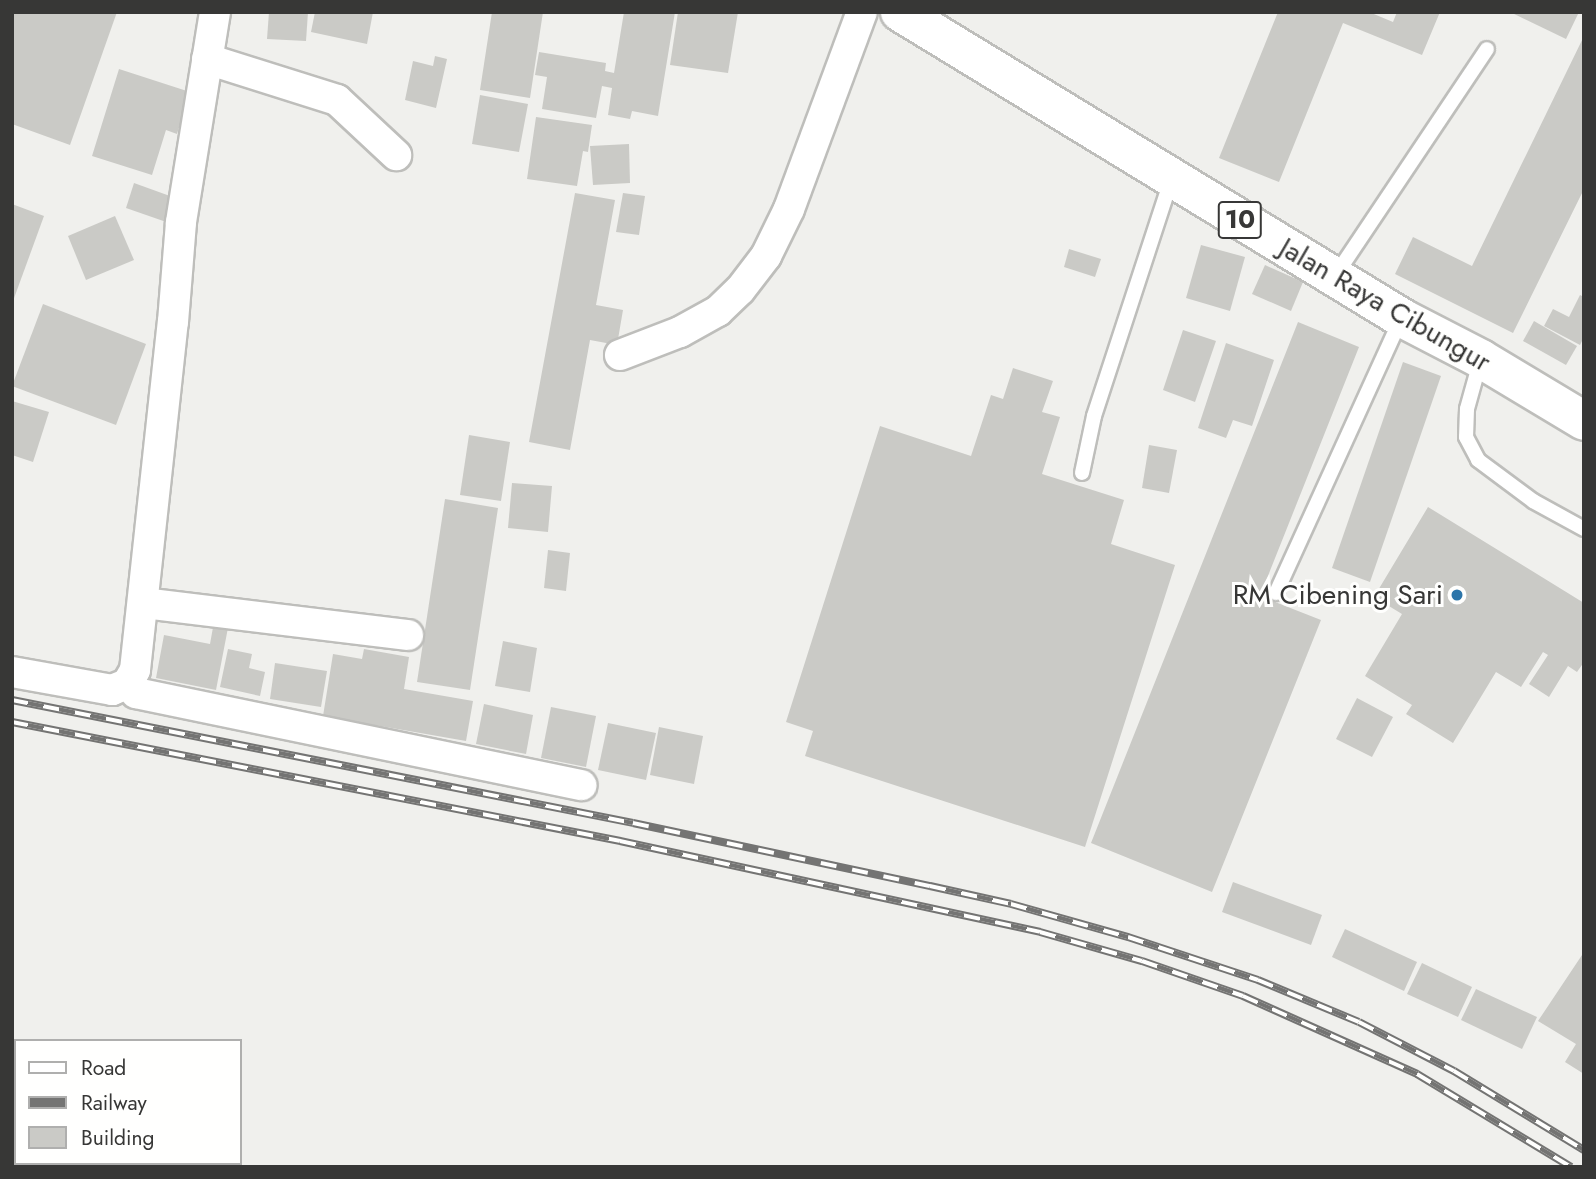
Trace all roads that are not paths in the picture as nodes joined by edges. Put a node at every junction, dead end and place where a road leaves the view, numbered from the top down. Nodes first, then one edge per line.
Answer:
1 (215, 12) edge
2 (862, 12) edge
3 (900, 12) edge
4 (1488, 49) dead end
5 (207, 59) junction
6 (396, 155) dead end
7 (1171, 179) junction
8 (1335, 277) junction
9 (1402, 318) junction
10 (621, 355) dead end
11 (1481, 359) junction
12 (1584, 421) edge
13 (1082, 473) dead end
14 (1584, 530) edge
15 (1276, 593) dead end
16 (142, 603) junction
17 (408, 635) dead end
18 (12, 671) edge
19 (129, 681) junction
20 (582, 785) dead end

1 - 5 street
2 - 10 street
3 - 7 highway, Jalan Raya Cibungur / 10
4 - 8 lane
5 - 6 street
5 - 16 street
7 - 8 highway, Jalan Raya Cibungur / 10
7 - 13 lane
8 - 9 highway, Jalan Raya Cibungur / 10
9 - 11 highway, Jalan Raya Cibungur / 10
9 - 15 lane
11 - 12 highway, Jalan Raya Cibungur / 10
11 - 14 lane
16 - 17 street
16 - 19 street
18 - 19 street
19 - 20 street

